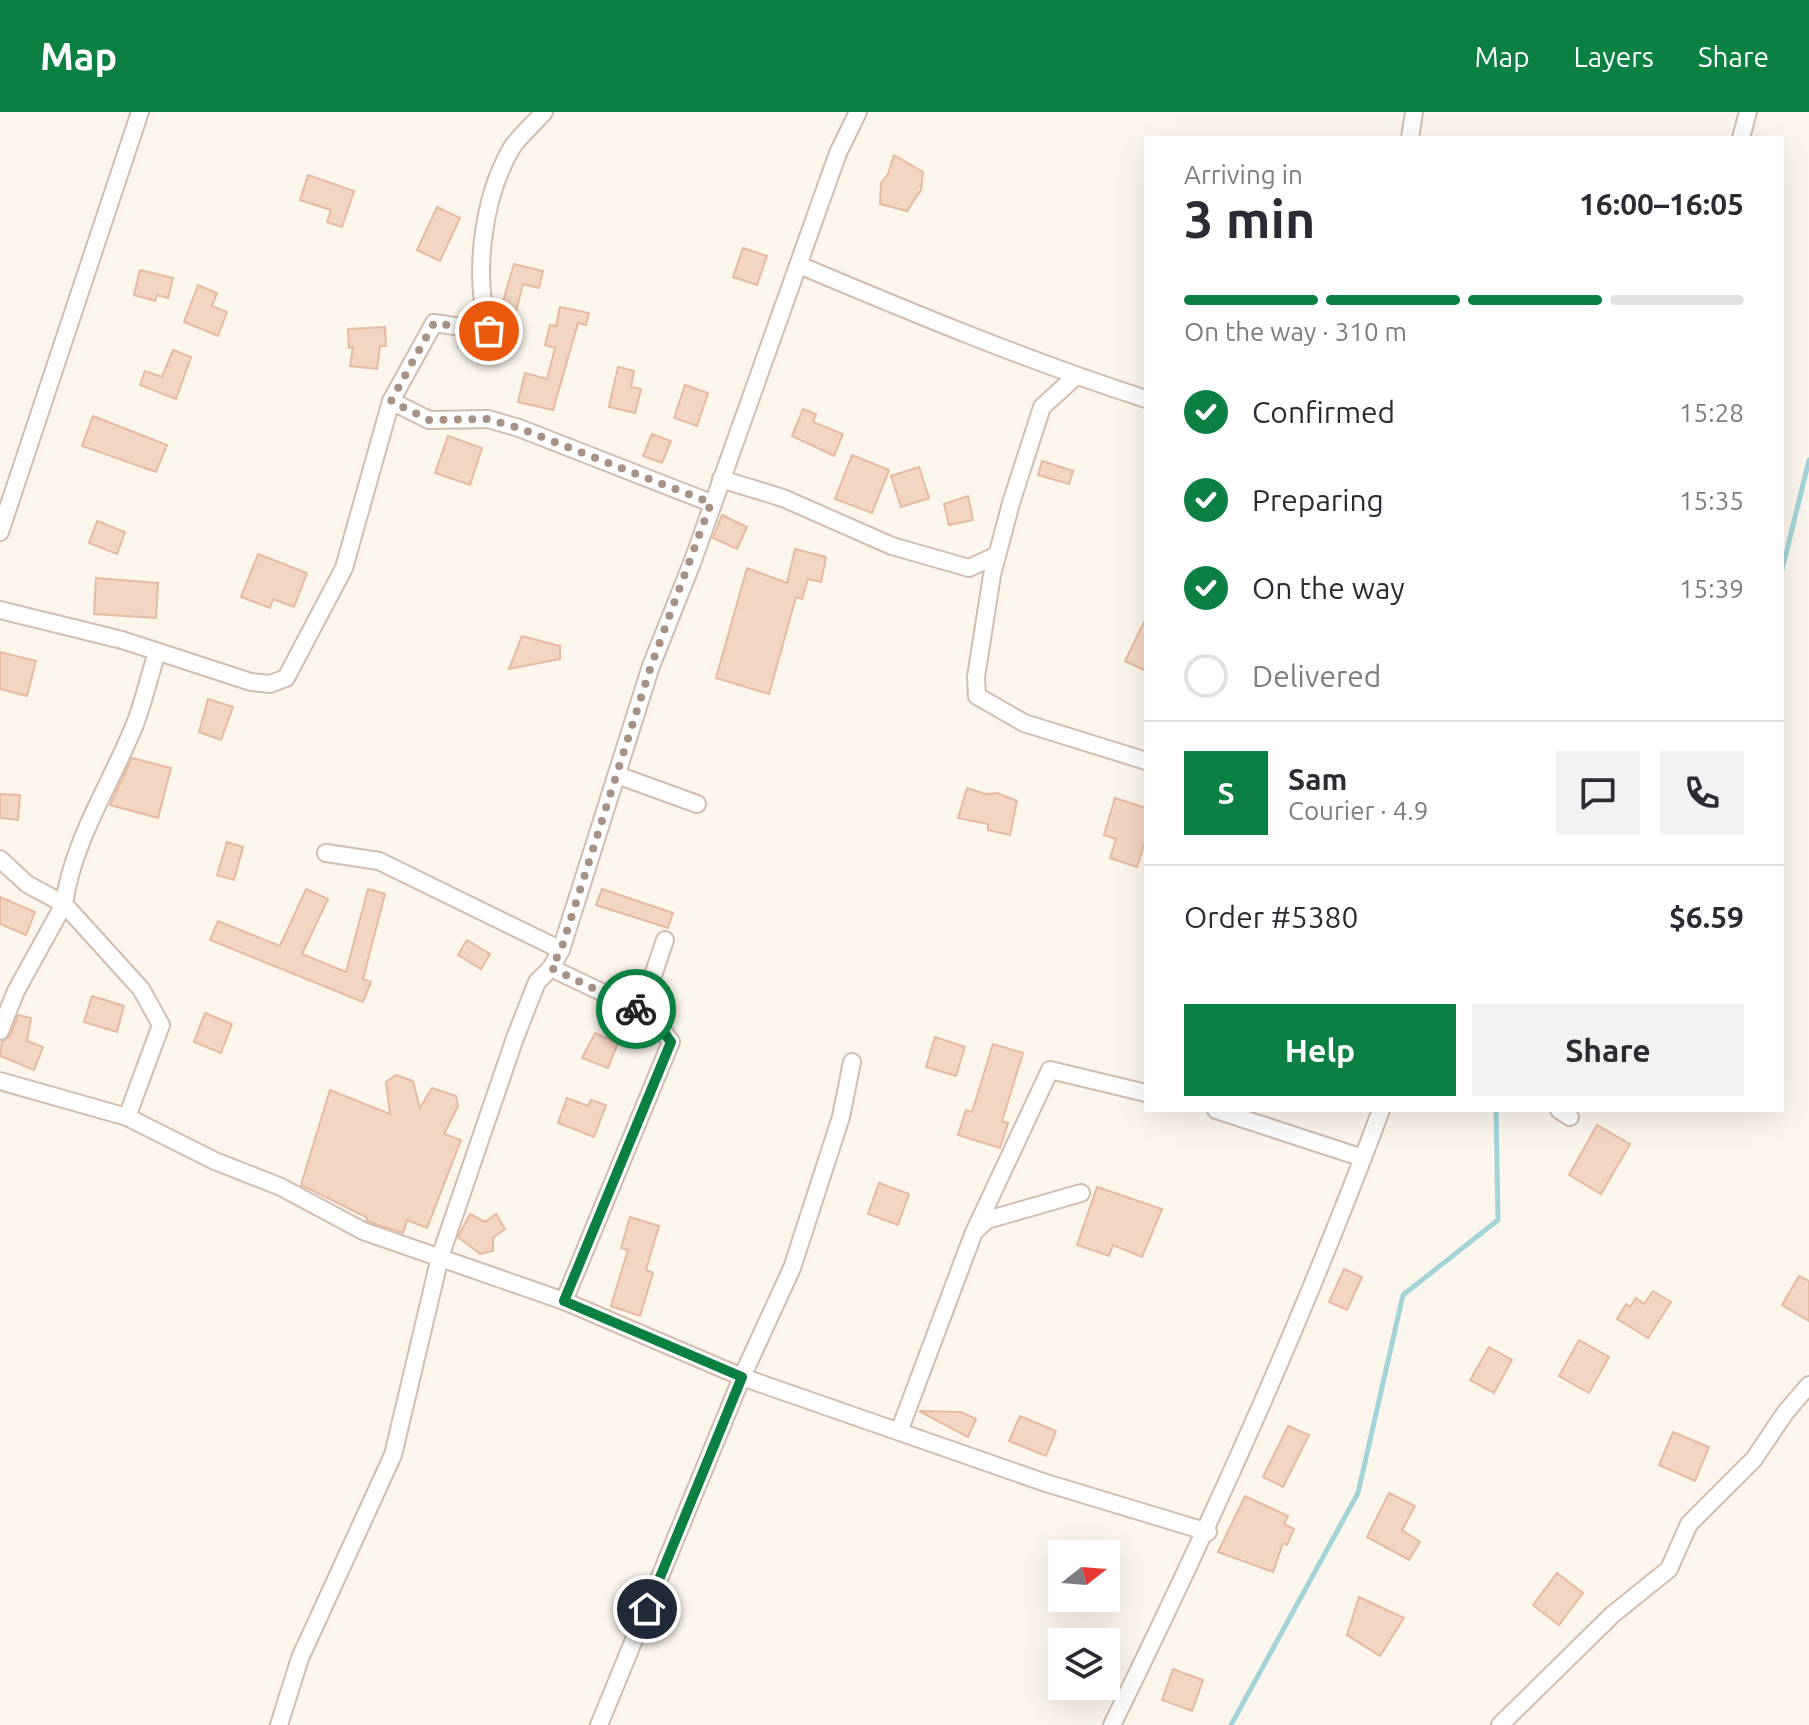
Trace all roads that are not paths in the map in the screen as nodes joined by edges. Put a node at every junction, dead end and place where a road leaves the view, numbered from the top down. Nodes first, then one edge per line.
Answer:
1 (140, 112) edge
2 (544, 112) edge
3 (858, 112) edge
4 (1414, 112) edge
5 (1748, 112) edge
6 (1410, 136) edge
7 (1742, 136) edge
8 (799, 265) junction
9 (1075, 377) junction
10 (1144, 398) edge
11 (391, 401) junction
12 (721, 479) junction
13 (711, 503) junction
14 (0, 532) edge
15 (997, 555) junction
16 (969, 568) junction
17 (990, 592) junction
18 (0, 610) edge
19 (157, 653) junction
20 (1144, 760) edge
21 (617, 775) junction
22 (697, 804) dead end
23 (326, 853) dead end
24 (0, 859) edge
25 (64, 904) junction
26 (665, 940) dead end
27 (561, 950) junction
28 (551, 968) junction
29 (641, 1011) junction
30 (0, 1031) edge
31 (852, 1062) dead end
32 (0, 1081) edge
33 (1144, 1093) edge
34 (1222, 1112) edge
35 (1380, 1112) edge
36 (127, 1117) junction
37 (1363, 1158) junction
38 (1081, 1193) dead end
39 (974, 1232) junction
40 (440, 1257) junction
41 (564, 1301) junction
42 (742, 1377) junction
43 (1809, 1385) edge
44 (900, 1429) junction
45 (1208, 1532) junction
46 (279, 1725) edge
47 (599, 1725) edge
48 (1112, 1725) edge
49 (1500, 1725) edge

1 - 14 street
2 - 11 street
3 - 8 street
4 - 6 street
5 - 7 street
8 - 9 street
8 - 12 street
9 - 10 street
9 - 15 street
11 - 13 street
11 - 19 street
12 - 13 street
12 - 16 street
13 - 21 street
15 - 16 street
15 - 17 street
16 - 17 street
17 - 20 street
18 - 19 street
19 - 25 street
21 - 22 street
21 - 27 street
23 - 27 street
24 - 25 street
25 - 30 street
25 - 36 street
26 - 29 street
27 - 28 street
28 - 29 street
28 - 40 street
29 - 41 street
31 - 42 street
32 - 36 street
33 - 39 street
34 - 37 street
35 - 37 street
36 - 40 street
37 - 45 street
38 - 39 street
39 - 44 street
40 - 41 street
40 - 46 street
41 - 42 street
42 - 44 street
42 - 47 street
43 - 49 street
44 - 45 street
45 - 48 street

